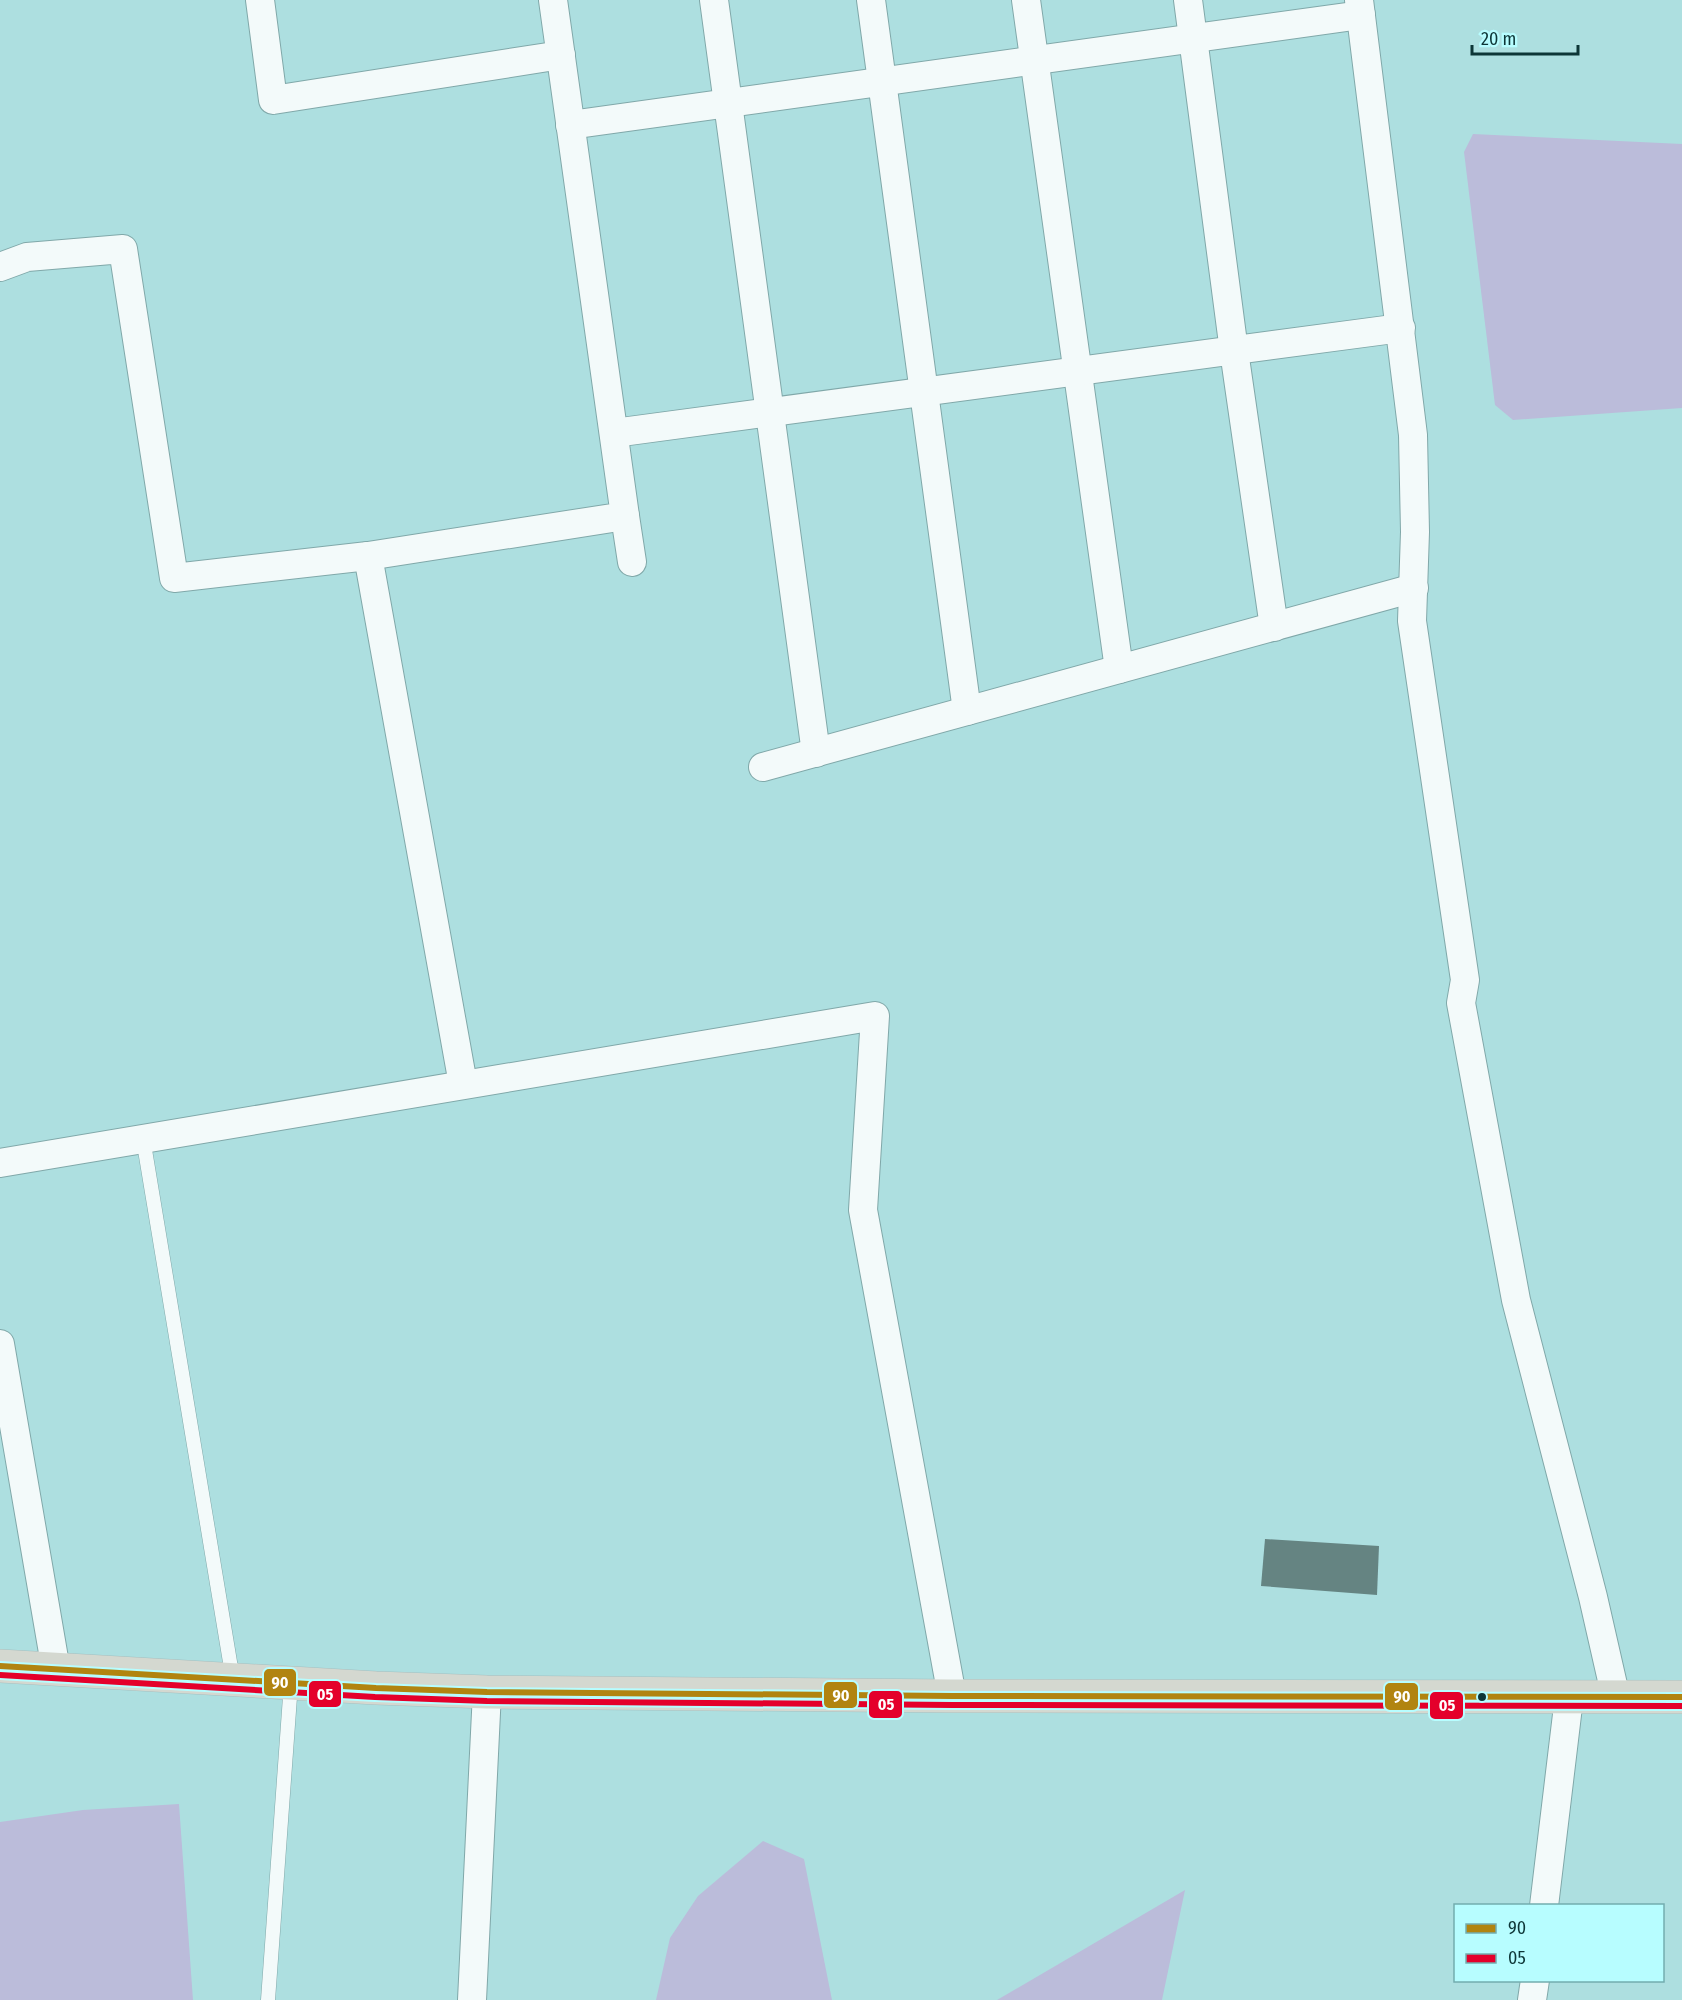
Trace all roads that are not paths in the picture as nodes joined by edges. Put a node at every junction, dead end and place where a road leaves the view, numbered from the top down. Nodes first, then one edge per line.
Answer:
1 (260, 0) edge
2 (553, 0) edge
3 (714, 0) edge
4 (871, 0) edge
5 (1026, 0) edge
6 (1188, 0) edge
7 (1360, 8) edge
8 (1194, 38) junction
9 (561, 55) junction
10 (1034, 60) junction
11 (882, 81) junction
12 (728, 103) junction
13 (570, 124) junction
14 (0, 267) edge
15 (1401, 328) junction
16 (1234, 351) junction
17 (1077, 372) junction
18 (925, 392) junction
19 (770, 413) junction
20 (614, 433) junction
21 (626, 516) junction
22 (368, 556) junction
23 (632, 562) dead end
24 (1414, 588) junction
25 (1274, 627) junction
26 (1119, 669) junction
27 (967, 711) junction
28 (816, 753) junction
29 (763, 767) dead end
30 (463, 1084) junction
31 (143, 1138) junction
32 (0, 1163) edge
33 (0, 1344) edge
34 (0, 1666) edge
35 (56, 1670) junction
36 (233, 1680) junction
37 (291, 1683) junction
38 (487, 1692) junction
39 (952, 1696) junction
40 (1682, 1697) edge
41 (1569, 1698) junction
42 (1616, 1698) junction
43 (1544, 1904) edge
44 (1535, 1982) edge
45 (268, 2000) edge
46 (472, 2000) edge
47 (1532, 2000) edge

1 - 9 street
2 - 9 street
3 - 12 street
4 - 11 street
5 - 10 street
6 - 8 street
7 - 8 street
7 - 15 street
8 - 10 street
8 - 16 street
9 - 13 street
10 - 11 street
10 - 17 street
11 - 12 street
11 - 18 street
12 - 13 street
12 - 19 street
13 - 20 street
14 - 22 street
15 - 16 street
15 - 24 street
16 - 17 street
16 - 25 street
17 - 18 street
17 - 26 street
18 - 19 street
18 - 27 street
19 - 20 street
19 - 28 street
20 - 21 street
21 - 22 street
21 - 23 street
22 - 30 street
24 - 25 street
24 - 42 street
25 - 26 street
26 - 27 street
27 - 28 street
28 - 29 street
30 - 31 street
30 - 39 street
31 - 32 street
31 - 36 lane
33 - 35 street
34 - 35 highway
35 - 36 highway
36 - 37 highway
37 - 38 highway
37 - 45 lane
38 - 39 highway
38 - 46 street
39 - 41 highway
40 - 42 highway
41 - 42 highway
41 - 43 street
44 - 47 street

